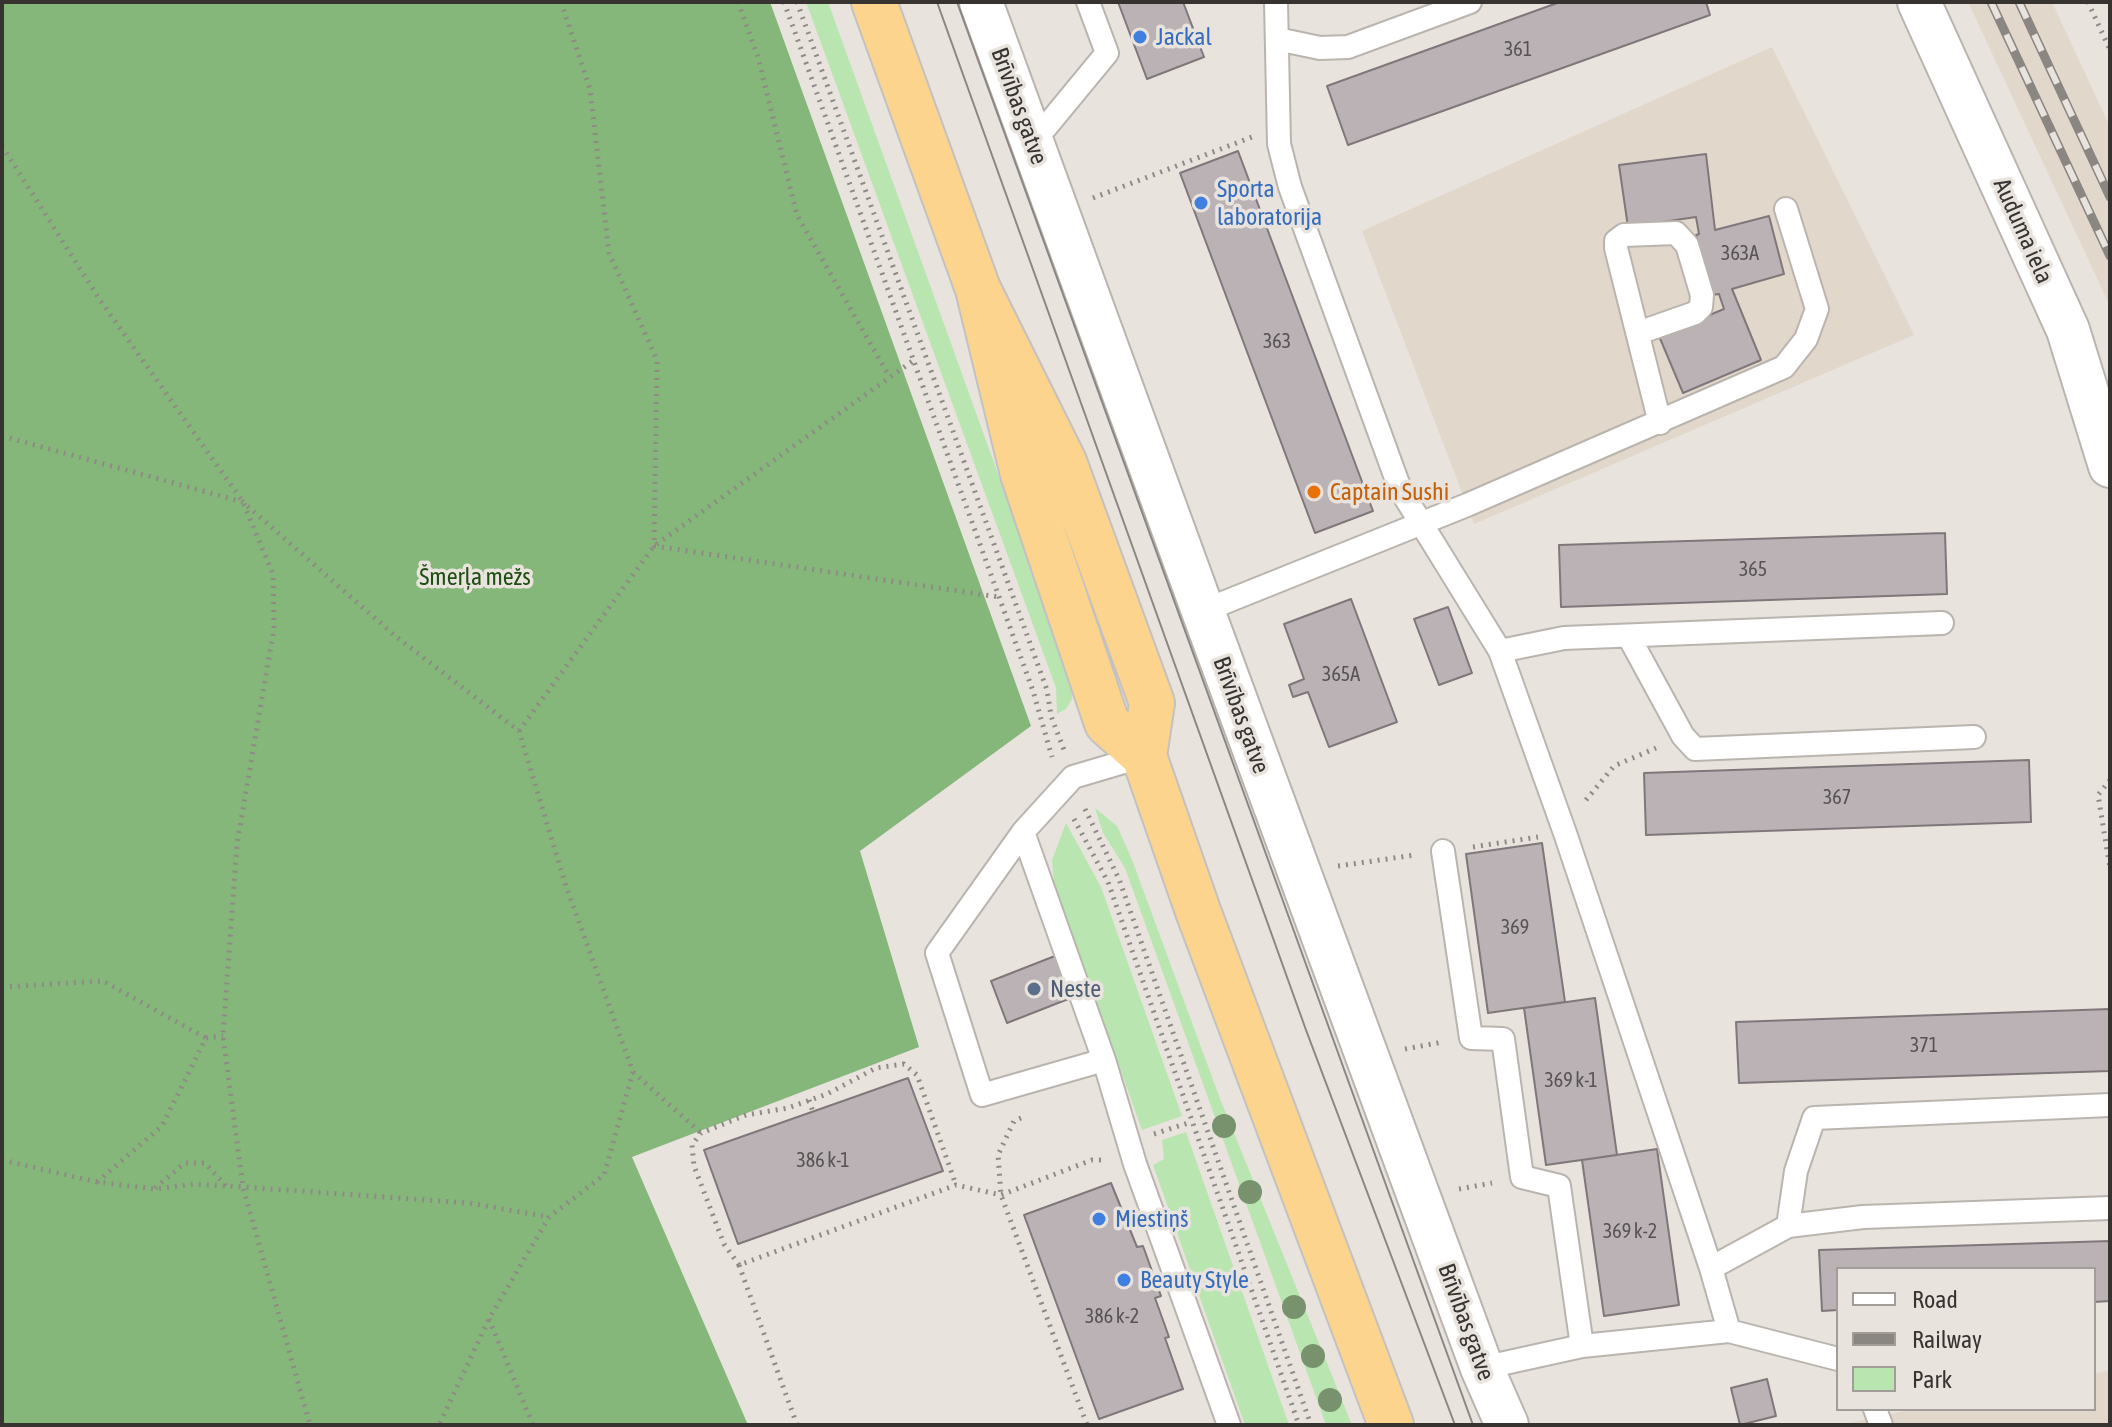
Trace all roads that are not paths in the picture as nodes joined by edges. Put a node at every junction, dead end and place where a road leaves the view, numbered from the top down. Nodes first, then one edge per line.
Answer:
1 (874, 2) edge
2 (981, 2) edge
3 (1088, 2) edge
4 (1276, 2) edge
5 (1470, 2) edge
6 (1919, 2) edge
7 (1277, 39) junction
8 (1029, 135) junction
9 (1786, 209) dead end
10 (1638, 333) junction
11 (1660, 423) junction
12 (2110, 466) edge
13 (1422, 523) junction
14 (1203, 611) junction
15 (1942, 623) dead end
16 (1629, 637) junction
17 (1500, 651) junction
18 (1974, 737) dead end
19 (1144, 756) junction
20 (1023, 832) junction
21 (1443, 851) road end
22 (1104, 1060) junction
23 (2110, 1105) edge
24 (2110, 1208) edge
25 (1788, 1226) junction
26 (1711, 1268) junction
27 (1729, 1331) junction
28 (1582, 1346) junction
29 (1836, 1358) edge
30 (1482, 1368) junction
31 (1229, 1425) edge
32 (1391, 1425) edge
33 (1507, 1425) edge

1 - 19 highway
2 - 8 street, Brīvības gatve
3 - 8 lane
4 - 7 lane
5 - 7 lane
6 - 12 street, Auduma iela
7 - 13 lane
8 - 14 street, Brīvības gatve
9 - 11 lane
10 - 10 lane
10 - 11 lane
11 - 13 lane
13 - 14 lane
13 - 17 lane
14 - 30 street, Brīvības gatve
15 - 16 lane
16 - 17 lane
16 - 18 lane
17 - 26 lane
19 - 20 lane
19 - 32 highway
20 - 22 lane
20 - 22 lane
21 - 28 lane
22 - 31 lane
23 - 25 lane
24 - 25 lane
25 - 26 lane
26 - 27 lane
27 - 28 lane
27 - 29 lane
28 - 30 lane
30 - 33 street, Brīvības gatve

